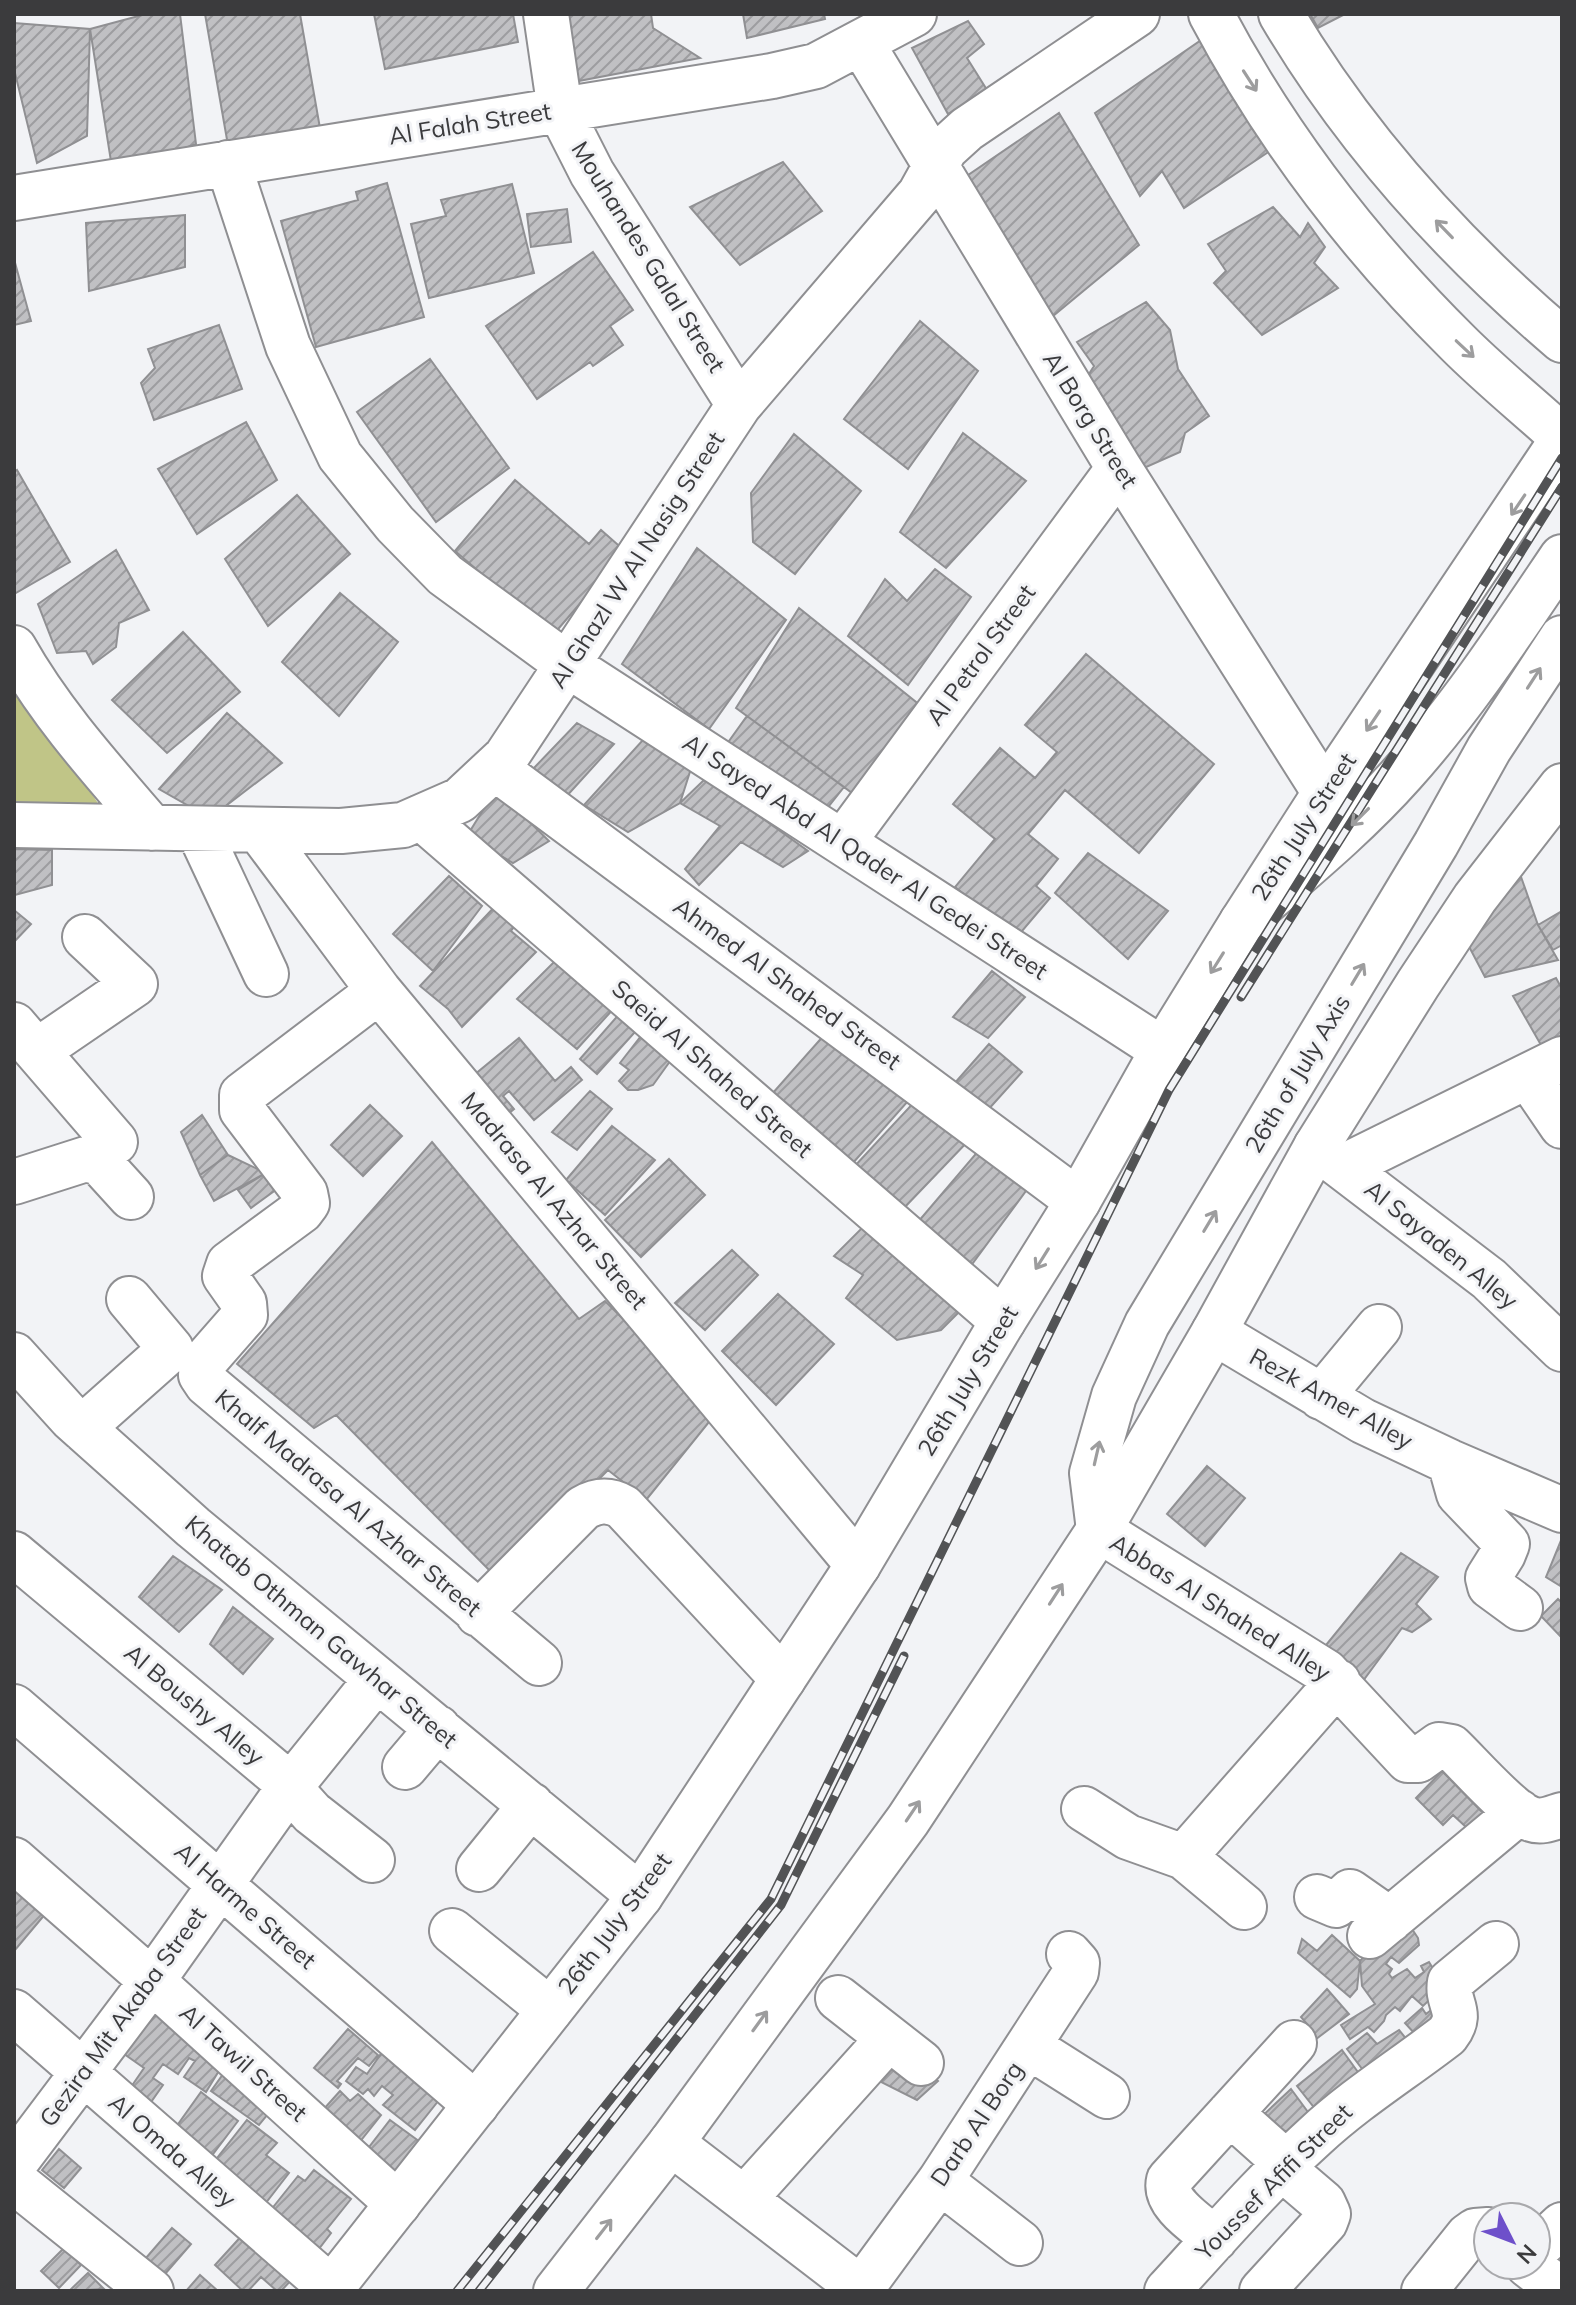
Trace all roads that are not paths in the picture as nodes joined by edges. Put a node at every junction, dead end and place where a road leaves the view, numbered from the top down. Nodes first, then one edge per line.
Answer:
1 (546, 14) edge
2 (914, 14) edge
3 (1137, 14) edge
4 (1211, 14) edge
5 (1281, 14) edge
6 (862, 44) junction
7 (560, 110) junction
8 (228, 163) junction
9 (936, 166) junction
10 (14, 198) edge
11 (1481, 267) junction
12 (1433, 317) junction
13 (1562, 340) edge
14 (739, 405) junction
15 (1562, 438) edge
16 (1119, 468) junction
17 (1562, 557) edge
18 (1562, 638) edge
19 (14, 648) edge
20 (568, 665) junction
21 (1562, 691) edge
22 (495, 768) junction
23 (1325, 793) junction
24 (1557, 804) edge
25 (421, 817) junction
26 (14, 825) edge
27 (152, 828) junction
28 (198, 829) junction
29 (259, 830) junction
30 (843, 842) junction
31 (1436, 844) junction
32 (1242, 922) junction
33 (85, 937) dead end
34 (266, 974) dead end
35 (379, 991) junction
36 (25, 1038) edge
37 (1163, 1050) junction
38 (1545, 1068) edge
39 (1562, 1126) edge
40 (115, 1142) dead end
41 (1330, 1157) junction
42 (14, 1182) edge
43 (131, 1197) dead end
44 (1078, 1201) junction
45 (129, 1299) dead end
46 (1003, 1321) junction
47 (1379, 1327) dead end
48 (1214, 1332) junction
49 (1562, 1349) edge
50 (14, 1355) edge
51 (1321, 1397) junction
52 (82, 1428) junction
53 (1450, 1462) junction
54 (1562, 1510) edge
55 (1099, 1530) junction
56 (14, 1554) edge
57 (858, 1565) junction
58 (1520, 1608) dead end
59 (478, 1614) junction
60 (539, 1663) dead end
61 (377, 1679) junction
62 (783, 1679) junction
63 (1338, 1682) junction
64 (14, 1707) edge
65 (438, 1728) junction
66 (405, 1767) dead end
67 (289, 1788) junction
68 (531, 1805) junction
69 (1084, 1809) dead end
70 (1519, 1812) junction
71 (1562, 1815) edge
72 (1184, 1857) junction
73 (14, 1860) edge
74 (372, 1860) dead end
75 (479, 1869) dead end
76 (220, 1884) junction
77 (640, 1896) junction
78 (1317, 1897) dead end
79 (1244, 1907) dead end
80 (452, 1931) dead end
81 (1496, 1944) dead end
82 (1069, 1954) dead end
83 (152, 1981) junction
84 (838, 1998) dead end
85 (550, 2010) junction
86 (14, 2012) edge
87 (1294, 2043) dead end
88 (1028, 2046) junction
89 (83, 2073) junction
90 (1107, 2096) dead end
91 (476, 2105) junction
92 (1230, 2113) junction
93 (671, 2143) junction
94 (14, 2164) edge
95 (1284, 2166) junction
96 (14, 2181) edge
97 (940, 2181) junction
98 (744, 2199) junction
99 (398, 2204) junction
100 (1472, 2233) edge
101 (1215, 2239) junction
102 (1020, 2243) dead end
103 (330, 2290) edge
104 (862, 2290) edge
105 (151, 2291) edge
106 (556, 2291) edge
107 (1167, 2291) edge
108 (1262, 2291) edge
109 (1424, 2291) edge

1 - 7 main road, Mouhandes Galal Street
2 - 6 main road, Al Falah Street
3 - 9 main road, Al Ghazl W Al Nasig Street
4 -> 12 main road
11 -> 5 main road
6 - 7 main road, Al Falah Street
6 - 9 main road, Al Borg Street
7 - 8 main road, Al Falah Street
7 - 14 main road, Mouhandes Galal Street
8 - 10 main road, Al Falah Street
8 - 20 main road, Al Sayed Abd Al Qader Al Gedei Street
9 - 14 main road, Al Ghazl W Al Nasig Street
9 - 16 main road, Al Borg Street
11 - 12 main road
11 - 13 main road
12 -> 15 main road
14 - 20 main road, Al Ghazl W Al Nasig Street
15 -> 23 main road, 26th July Street
16 - 23 main road, Al Borg Street
16 - 30 main road, Al Petrol Street
17 -> 32 main road
31 -> 18 main road, 26th of July Axis
19 - 27 main road
20 - 22 main road, Al Ghazl W Al Nasig Street
20 - 30 main road, Al Sayed Abd Al Qader Al Gedei Street
21 - 31 main road
22 - 25 main road, Al Ghazl W Al Nasig Street
22 - 44 main road, Ahmed Al Shahed Street
23 - 32 main road, 26th July Street
24 - 41 main road
25 - 29 main road, Al Ghazl W Al Nasig Street
25 - 46 main road, Saeid Al Shahed Street
26 - 27 main road, Al Ghazl W Al Nasig Street
27 - 28 main road, Al Ghazl W Al Nasig Street
28 - 29 main road, Al Ghazl W Al Nasig Street
28 - 34 main road
29 - 35 main road, Madrasa Al Azhar Street
30 - 37 main road, Al Sayed Abd Al Qader Al Gedei Street
55 -> 31 main road, 26th of July Axis
32 -> 37 main road, 26th July Street
33 - 36 main road
35 - 57 main road, Madrasa Al Azhar Street
35 - 59 main road, Khalf Madrasa Al Azhar Street
36 - 40 main road
37 - 44 main road, 26th July Street
38 - 39 main road
38 - 41 main road
41 - 48 main road
41 - 49 main road, Al Sayaden Alley
42 - 43 main road
44 -> 46 main road, 26th July Street
45 - 52 main road
46 - 57 main road, 26th July Street
47 - 51 main road
48 - 51 main road, Rezk Amer Alley
48 - 55 main road
50 - 52 main road, Khatab Othman Gawhar Street
51 - 53 main road, Rezk Amer Alley
52 - 61 main road, Khatab Othman Gawhar Street
53 - 54 main road, Rezk Amer Alley
53 - 58 main road
55 - 63 main road, Abbas Al Shahed Alley
93 -> 55 main road
56 - 67 main road, Al Boushy Alley
57 - 62 main road, 26th July Street
59 - 60 main road, Khalf Madrasa Al Azhar Street
59 - 62 main road
61 - 65 main road, Khatab Othman Gawhar Street
61 - 67 main road, Gezira Mit Akaba Street
62 - 77 main road, 26th July Street
63 - 70 main road, Abbas Al Shahed Alley
63 - 72 main road
64 - 76 main road, Al Harme Street
65 - 66 main road
65 - 68 main road, Khatab Othman Gawhar Street
67 - 74 main road, Al Boushy Alley
67 - 76 main road, Gezira Mit Akaba Street
68 - 75 main road
68 - 77 main road, Khatab Othman Gawhar Street
69 - 72 main road
70 - 71 main road
70 - 78 main road
72 - 79 main road
73 - 83 main road, Al Tawil Street
76 - 83 main road, Gezira Mit Akaba Street
76 - 91 main road, Al Harme Street
77 - 85 main road, 26th July Street
80 - 85 main road
81 - 95 main road, Youssef Afifi Street
82 - 88 main road, Darb Al Borg
83 - 89 main road, Gezira Mit Akaba Street
83 - 99 main road, Al Tawil Street
84 - 98 main road
85 - 91 main road, 26th July Street
86 - 89 main road, Al Omda Alley
87 - 92 main road
88 - 90 main road
88 - 97 main road, Darb Al Borg
89 - 94 main road, Gezira Mit Akaba Street
89 - 103 main road, Al Omda Alley
91 - 99 main road, 26th July Street
92 - 95 main road
92 - 101 main road
93 - 98 main road
106 -> 93 main road
95 - 101 main road, Youssef Afifi Street
95 - 108 main road
96 - 105 main road
97 - 102 main road
97 - 104 main road, Darb Al Borg
98 - 104 main road
99 - 103 main road, 26th July Street
100 - 109 main road
101 - 107 main road, Youssef Afifi Street

